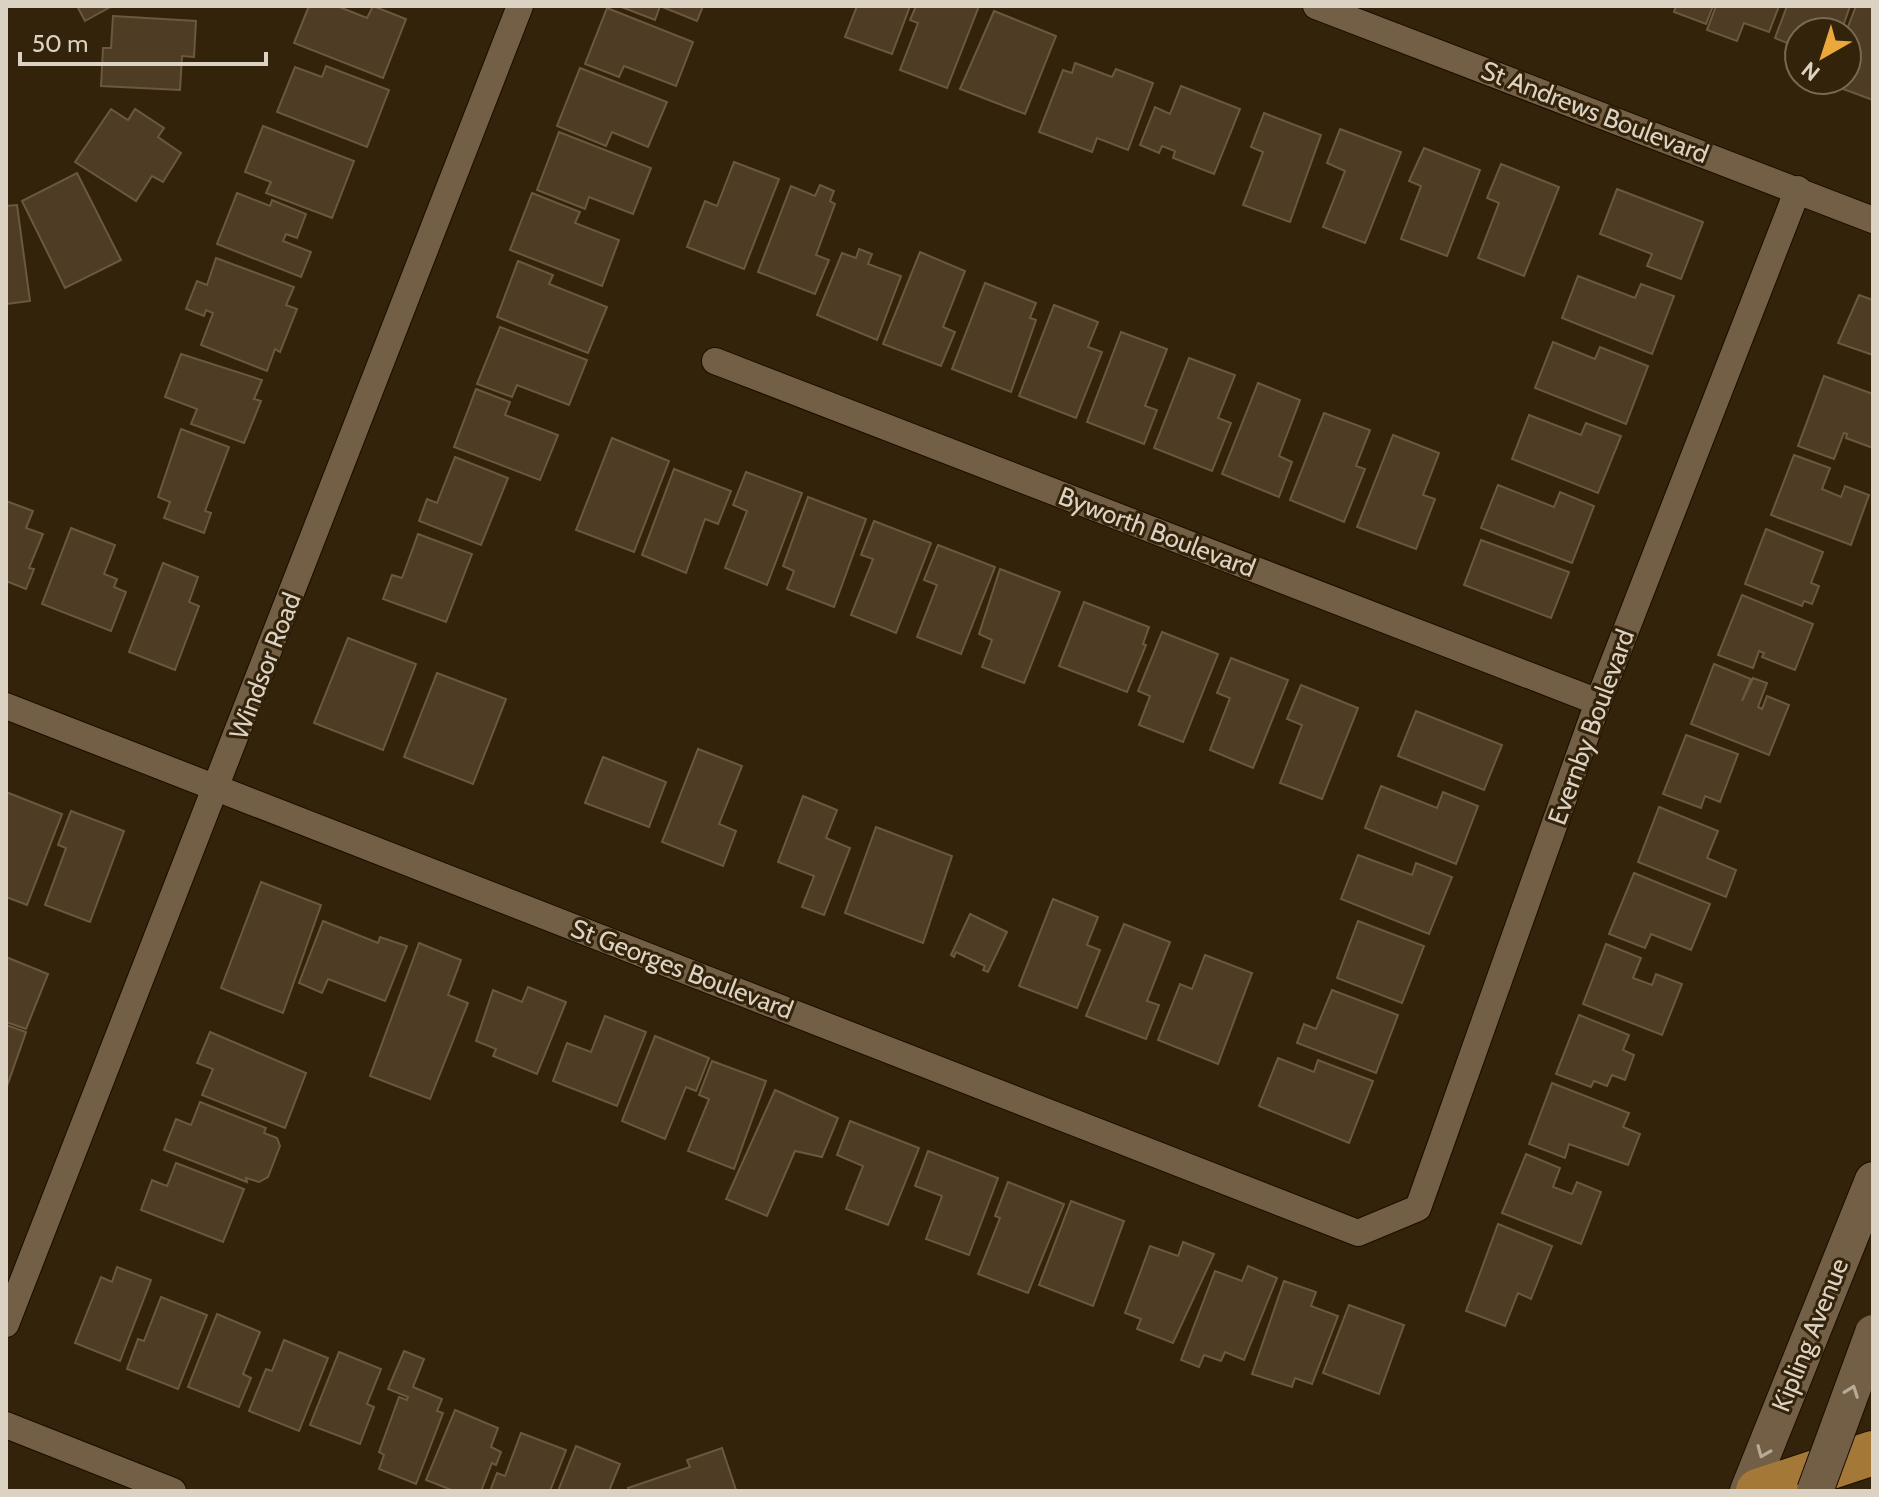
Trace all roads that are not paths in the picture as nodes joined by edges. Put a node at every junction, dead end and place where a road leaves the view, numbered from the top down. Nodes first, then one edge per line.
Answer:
1 (520, 6) edge
2 (1316, 6) edge
3 (1798, 189) junction
4 (1873, 220) edge
5 (715, 361) dead end
6 (1598, 702) junction
7 (6, 706) edge
8 (218, 787) junction
9 (1873, 1180) edge
10 (1358, 1233) joint
11 (6, 1324) edge
12 (1873, 1333) edge
13 (6, 1425) edge
14 (1873, 1453) edge
15 (173, 1491) edge
16 (1748, 1491) edge
17 (1758, 1491) edge
18 (1815, 1491) edge

1 - 8 street, Windsor Road
2 - 3 street, St Andrews Boulevard
3 - 4 street, St Andrews Boulevard
3 - 6 street, Evernby Boulevard
5 - 6 street, Byworth Boulevard
6 - 10 street, Evernby Boulevard
7 - 8 street, St Georges Boulevard
8 - 10 street, St Georges Boulevard
8 - 11 street, Windsor Road
9 -> 16 main road, Kipling Avenue
18 -> 12 main road, bridge
13 - 15 street
14 - 17 highway

